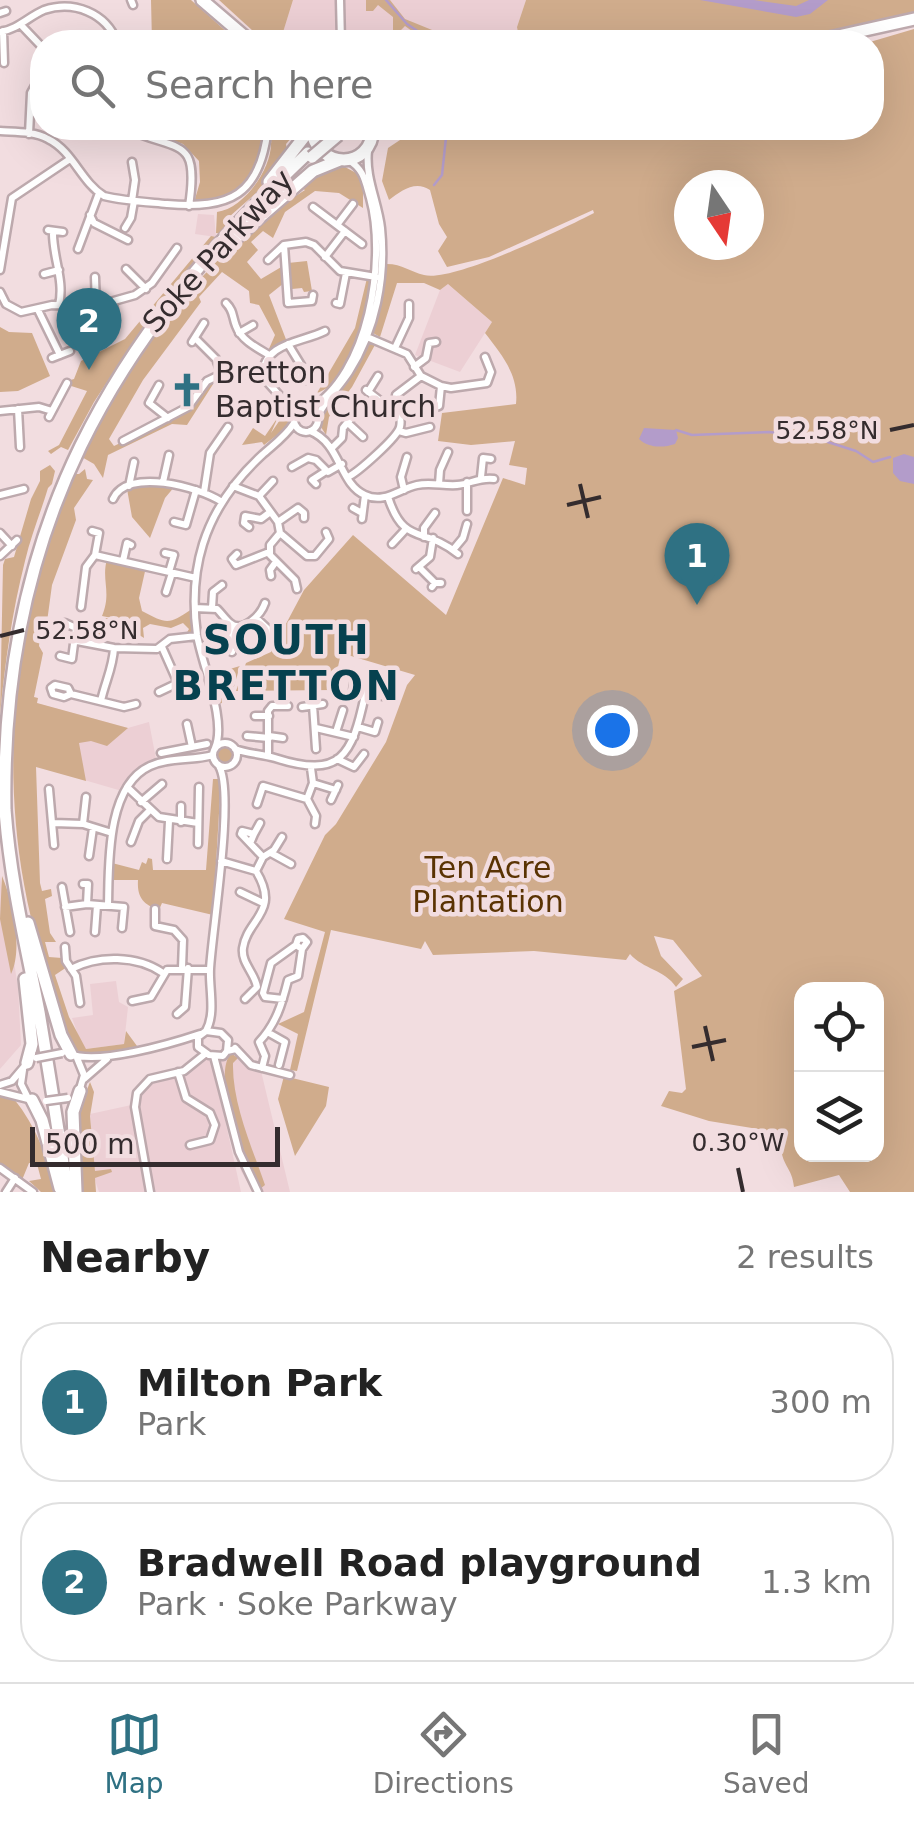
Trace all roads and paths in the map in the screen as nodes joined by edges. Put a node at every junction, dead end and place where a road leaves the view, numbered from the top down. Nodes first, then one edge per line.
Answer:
1 (90, 0) edge
2 (202, 0) edge
3 (210, 0) edge
4 (340, 0) edge
5 (46, 4) edge
6 (86, 9) junction
7 (914, 21) edge
8 (21, 25) junction
9 (110, 30) edge
10 (240, 30) edge
11 (242, 30) edge
12 (341, 30) edge
13 (870, 30) edge
14 (881, 30) edge
15 (2, 32) edge
16 (30, 34) edge
17 (4, 63) dead end
18 (30, 120) edge
19 (0, 131) edge
20 (29, 134) joint
21 (50, 140) edge
22 (159, 140) edge
23 (264, 140) edge
24 (301, 140) edge
25 (314, 140) edge
26 (328, 140) edge
27 (370, 140) edge
28 (373, 140) edge
29 (70, 159) junction
30 (343, 160) junction
31 (132, 162) dead end
32 (99, 193) junction
33 (133, 201) junction
34 (353, 204) dead end
35 (189, 206) junction
36 (314, 207) dead end
37 (90, 215) junction
38 (337, 225) junction
39 (125, 228) dead end
40 (345, 231) junction
41 (63, 232) dead end
42 (128, 240) dead end
43 (362, 244) dead end
44 (1, 245) edge
45 (284, 245) junction
46 (177, 248) dead end
47 (78, 249) dead end
48 (219, 250) junction
49 (324, 257) junction
50 (268, 260) dead end
51 (0, 270) edge
52 (59, 270) junction
53 (346, 273) junction
54 (44, 274) dead end
55 (129, 274) dead end
56 (95, 277) dead end
57 (376, 277) junction
58 (146, 288) junction
59 (0, 292) edge
60 (313, 295) dead end
61 (113, 302) junction
62 (226, 302) dead end
63 (336, 303) dead end
64 (409, 304) dead end
65 (59, 305) junction
66 (96, 306) junction
67 (38, 310) junction
68 (204, 323) dead end
69 (252, 326) dead end
70 (325, 331) dead end
71 (239, 333) junction
72 (367, 337) junction
73 (89, 339) dead end
74 (436, 342) dead end
75 (288, 344) junction
76 (395, 348) junction
77 (70, 351) dead end
78 (268, 356) junction
79 (485, 358) dead end
80 (414, 366) junction
81 (304, 370) dead end
82 (221, 373) junction
83 (262, 376) junction
84 (378, 376) dead end
85 (420, 376) junction
86 (68, 383) dead end
87 (159, 385) dead end
88 (441, 386) junction
89 (396, 402) junction
90 (288, 405) junction
91 (436, 407) dead end
92 (306, 409) junction
93 (18, 410) junction
94 (0, 411) edge
95 (356, 412) dead end
96 (136, 418) dead end
97 (168, 418) junction
98 (317, 420) junction
99 (294, 421) junction
100 (348, 423) junction
101 (228, 427) dead end
102 (430, 427) dead end
103 (142, 431) junction
104 (306, 431) junction
105 (399, 431) junction
106 (322, 437) junction
107 (363, 437) dead end
108 (122, 441) dead end
109 (276, 444) junction
110 (20, 447) dead end
111 (332, 448) junction
112 (448, 452) dead end
113 (169, 455) dead end
114 (407, 456) dead end
115 (491, 459) dead end
116 (130, 464) dead end
117 (342, 464) junction
118 (292, 467) dead end
119 (326, 471) junction
120 (348, 476) junction
121 (481, 477) junction
122 (494, 479) dead end
123 (273, 481) dead end
124 (162, 482) junction
125 (467, 482) junction
126 (316, 484) dead end
127 (440, 484) junction
128 (129, 486) junction
129 (233, 486) junction
130 (24, 489) dead end
131 (404, 490) junction
132 (200, 491) junction
133 (0, 495) edge
134 (365, 495) junction
135 (259, 496) junction
136 (388, 497) junction
137 (113, 499) dead end
138 (222, 502) junction
139 (352, 508) dead end
140 (467, 511) dead end
141 (269, 513) junction
142 (435, 513) dead end
143 (304, 518) dead end
144 (174, 522) dead end
145 (278, 522) junction
146 (467, 524) dead end
147 (250, 527) dead end
148 (405, 530) junction
149 (92, 531) dead end
150 (326, 532) dead end
151 (280, 533) junction
152 (0, 534) edge
153 (428, 537) junction
154 (131, 544) dead end
155 (392, 544) dead end
156 (269, 552) junction
157 (165, 553) dead end
158 (236, 554) dead end
159 (0, 556) edge
160 (94, 556) junction
161 (123, 561) junction
162 (275, 563) junction
163 (76, 565) dead end
164 (86, 568) junction
165 (170, 572) junction
166 (271, 576) dead end
167 (196, 578) junction
168 (222, 585) dead end
169 (436, 585) dead end
170 (298, 589) dead end
171 (166, 592) dead end
172 (265, 604) dead end
173 (81, 607) dead end
174 (195, 608) junction
175 (212, 608) junction
176 (256, 618) junction
177 (65, 623) dead end
178 (234, 627) junction
179 (270, 631) dead end
180 (197, 636) junction
181 (77, 641) junction
182 (162, 647) junction
183 (114, 648) junction
184 (232, 652) dead end
185 (60, 656) dead end
186 (355, 676) dead end
187 (388, 680) dead end
188 (158, 692) dead end
189 (71, 694) dead end
190 (365, 694) junction
191 (101, 701) junction
192 (136, 704) dead end
193 (324, 704) dead end
194 (314, 705) junction
195 (288, 706) dead end
196 (302, 706) dead end
197 (343, 710) dead end
198 (255, 716) dead end
199 (269, 716) junction
200 (218, 722) junction
201 (378, 722) dead end
202 (186, 724) dead end
203 (358, 727) junction
204 (315, 728) junction
205 (336, 732) junction
206 (248, 736) dead end
207 (269, 737) junction
208 (354, 737) junction
209 (284, 738) dead end
210 (227, 743) junction
211 (207, 744) dead end
212 (192, 747) junction
213 (236, 749) junction
214 (316, 749) dead end
215 (171, 751) junction
216 (245, 752) junction
217 (160, 753) dead end
218 (364, 754) dead end
219 (268, 756) junction
220 (216, 758) junction
221 (337, 759) junction
222 (173, 761) junction
223 (235, 762) junction
224 (311, 768) junction
225 (314, 783) junction
226 (162, 784) dead end
227 (199, 787) dead end
228 (127, 788) junction
229 (49, 790) dead end
230 (224, 796) junction
231 (86, 798) dead end
232 (307, 799) junction
233 (331, 800) dead end
234 (141, 802) junction
235 (256, 804) dead end
236 (181, 806) dead end
237 (149, 810) junction
238 (169, 820) junction
239 (54, 822) junction
240 (181, 822) junction
241 (198, 823) junction
242 (260, 823) dead end
243 (83, 824) junction
244 (315, 824) dead end
245 (93, 828) junction
246 (112, 833) junction
247 (282, 837) dead end
248 (131, 842) dead end
249 (198, 844) dead end
250 (54, 846) dead end
251 (267, 855) junction
252 (89, 856) dead end
253 (167, 859) dead end
254 (221, 861) junction
255 (291, 864) dead end
256 (256, 871) junction
257 (84, 884) dead end
258 (61, 889) dead end
259 (240, 892) dead end
260 (264, 903) junction
261 (87, 904) junction
262 (97, 905) junction
263 (65, 906) junction
264 (108, 906) junction
265 (155, 909) dead end
266 (22, 915) junction
267 (122, 928) dead end
268 (70, 932) dead end
269 (95, 932) dead end
270 (65, 947) dead end
271 (185, 968) junction
272 (71, 969) junction
273 (210, 970) junction
274 (163, 973) junction
275 (245, 999) dead end
276 (283, 999) junction
277 (132, 1001) dead end
278 (80, 1003) dead end
279 (211, 1008) junction
280 (177, 1014) dead end
281 (203, 1033) junction
282 (268, 1033) junction
283 (226, 1037) junction
284 (183, 1039) junction
285 (212, 1052) junction
286 (69, 1055) junction
287 (112, 1056) junction
288 (29, 1063) junction
289 (279, 1065) dead end
290 (262, 1068) junction
291 (178, 1072) junction
292 (290, 1075) dead end
293 (0, 1088) edge
294 (77, 1089) junction
295 (30, 1098) junction
296 (190, 1145) dead end
297 (0, 1168) edge
298 (15, 1178) junction
299 (6, 1192) edge
300 (34, 1192) edge
301 (69, 1192) edge
302 (150, 1192) edge
303 (258, 1192) edge

1 - 6 street
2 - 10 highway
3 - 11 highway
4 - 12 street
5 - 6 street
5 - 8 street
6 - 9 street
7 - 13 highway
7 - 14 highway
8 - 15 street
8 - 16 street
15 - 17 street
18 - 20 street
19 - 20 street
21 - 29 street
22 - 35 street
23 - 35 street
24 - 48 highway
25 - 30 highway
26 - 48 highway, Soke Parkway, bridge
27 - 30 highway
28 - 72 street
29 - 32 street
29 - 44 street
30 - 48 highway
30 - 57 street
31 - 33 street
32 - 33 street
32 - 37 street
33 - 35 street
33 - 39 street
34 - 38 street
36 - 38 street
37 - 42 street
37 - 47 street
38 - 40 street
40 - 43 street
40 - 49 street
41 - 52 street
44 - 51 street
45 - 49 street
45 - 50 street
45 - 60 street
46 - 58 street
48 - 266 highway, Soke Parkway
49 - 53 street
52 - 54 street
52 - 65 street
53 - 57 street
53 - 63 street
55 - 58 street
56 - 66 street
57 - 92 street
58 - 61 street
59 - 67 street
61 - 66 street
61 - 73 street
62 - 71 street
64 - 76 street
65 - 66 street
65 - 67 street
67 - 77 street
68 - 82 street
69 - 71 street
70 - 75 street
71 - 78 street
72 - 76 street
72 - 98 street
74 - 80 street
75 - 78 street
75 - 81 street
76 - 80 street
78 - 83 street
79 - 88 street
80 - 85 street
82 - 83 street
82 - 97 street
83 - 90 street
84 - 89 street
85 - 88 street
85 - 89 street
86 - 93 street
87 - 97 street
88 - 91 street
89 - 105 street
90 - 92 street
90 - 99 street
92 - 98 street
92 - 99 street
93 - 94 street
93 - 110 street
95 - 100 street
96 - 103 street
97 - 103 street
98 - 104 street
98 - 106 street
99 - 104 street
99 - 109 street
100 - 107 street
100 - 111 street
101 - 132 street
102 - 105 street
103 - 108 street
104 - 106 street
104 - 109 street
105 - 120 street
106 - 111 street
109 - 129 street
111 - 117 street
112 - 127 street
113 - 124 street
114 - 131 street
115 - 121 street
116 - 128 street
117 - 119 street
117 - 120 street
118 - 119 street
119 - 126 street
120 - 134 street
121 - 122 street
121 - 125 street
123 - 135 street
124 - 128 street
124 - 132 street
125 - 127 street
125 - 140 street
127 - 131 street
128 - 137 street
129 - 135 street
129 - 138 street
130 - 133 street
131 - 136 street
132 - 138 street
132 - 144 street
134 - 136 street
134 - 139 street
135 - 141 street
136 - 148 street
138 - 167 street
141 - 145 street
141 - 147 street
142 - 153 street
143 - 145 street
145 - 151 street
146 - 153 street
148 - 153 street
148 - 155 street
149 - 160 street
150 - 151 street
151 - 156 street
152 - 159 street
153 - 169 street
154 - 161 street
156 - 158 street
156 - 162 street
157 - 165 street
160 - 161 street
160 - 164 street
161 - 165 street
162 - 166 street
162 - 170 street
163 - 164 street
164 - 173 street
165 - 167 street
165 - 171 street
167 - 174 street
168 - 175 street
172 - 176 street
174 - 175 street
174 - 180 street
175 - 178 street
176 - 178 street
176 - 179 street
177 - 181 street
178 - 184 street
180 - 182 street
180 - 200 street
181 - 183 street
181 - 185 street
182 - 183 street
182 - 188 street
183 - 191 street
186 - 190 street
187 - 190 street
189 - 191 street
190 - 203 street
191 - 192 street
193 - 194 street
194 - 196 street
194 - 204 street
195 - 199 street
197 - 205 street
198 - 199 street
199 - 207 street
200 - 210 street
200 - 220 street
201 - 203 street
202 - 212 street
203 - 208 street
204 - 205 street
204 - 214 street
205 - 208 street
206 - 207 street
207 - 209 street
207 - 219 street
208 - 221 street
210 - 213 street
210 - 220 street
211 - 212 street
212 - 215 street
213 - 216 street
213 - 223 street
215 - 217 street
215 - 222 street
216 - 219 street
216 - 223 street
218 - 221 street
219 - 224 street
220 - 222 street
220 - 223 street
220 - 230 street
221 - 224 street
222 - 228 street
223 - 230 street
224 - 225 street
225 - 232 street
225 - 233 street
226 - 234 street
227 - 241 street
228 - 234 street
228 - 246 street
229 - 239 street
230 - 254 street
231 - 243 street
232 - 235 street
232 - 244 street
234 - 237 street
236 - 240 street
237 - 238 street
237 - 248 street
238 - 240 street
238 - 253 street
239 - 243 street
239 - 250 street
240 - 241 street
241 - 249 street
242 - 251 street
243 - 245 street
245 - 246 street
245 - 252 street
246 - 264 street
247 - 251 street
251 - 255 street
251 - 256 street
254 - 256 street
254 - 273 street
256 - 260 street
257 - 261 street
258 - 263 street
259 - 260 street
260 - 275 street
261 - 262 street
261 - 263 street
262 - 264 street
262 - 269 street
263 - 268 street
264 - 267 street
265 - 271 street
266 - 286 highway
266 - 288 highway
266 - 301 highway, Soke Parkway
270 - 272 street
271 - 273 street
271 - 274 street
271 - 280 street
272 - 274 street
272 - 278 street
273 - 279 street
274 - 277 street
276 - 276 street
276 - 282 street
279 - 281 street
279 - 283 street
281 - 283 street
281 - 284 street
281 - 285 street
282 - 289 street
282 - 290 street
283 - 285 street
284 - 285 street
284 - 287 street
285 - 290 street
285 - 291 street
285 - 303 street
286 - 287 street
286 - 288 street, bridge
286 - 294 street
287 - 294 street
288 - 293 street
288 - 295 street
290 - 292 street
291 - 296 street
291 - 302 street
293 - 295 street
294 - 295 street, bridge
294 - 301 highway
295 - 301 highway
297 - 298 street
298 - 299 street
298 - 300 street

